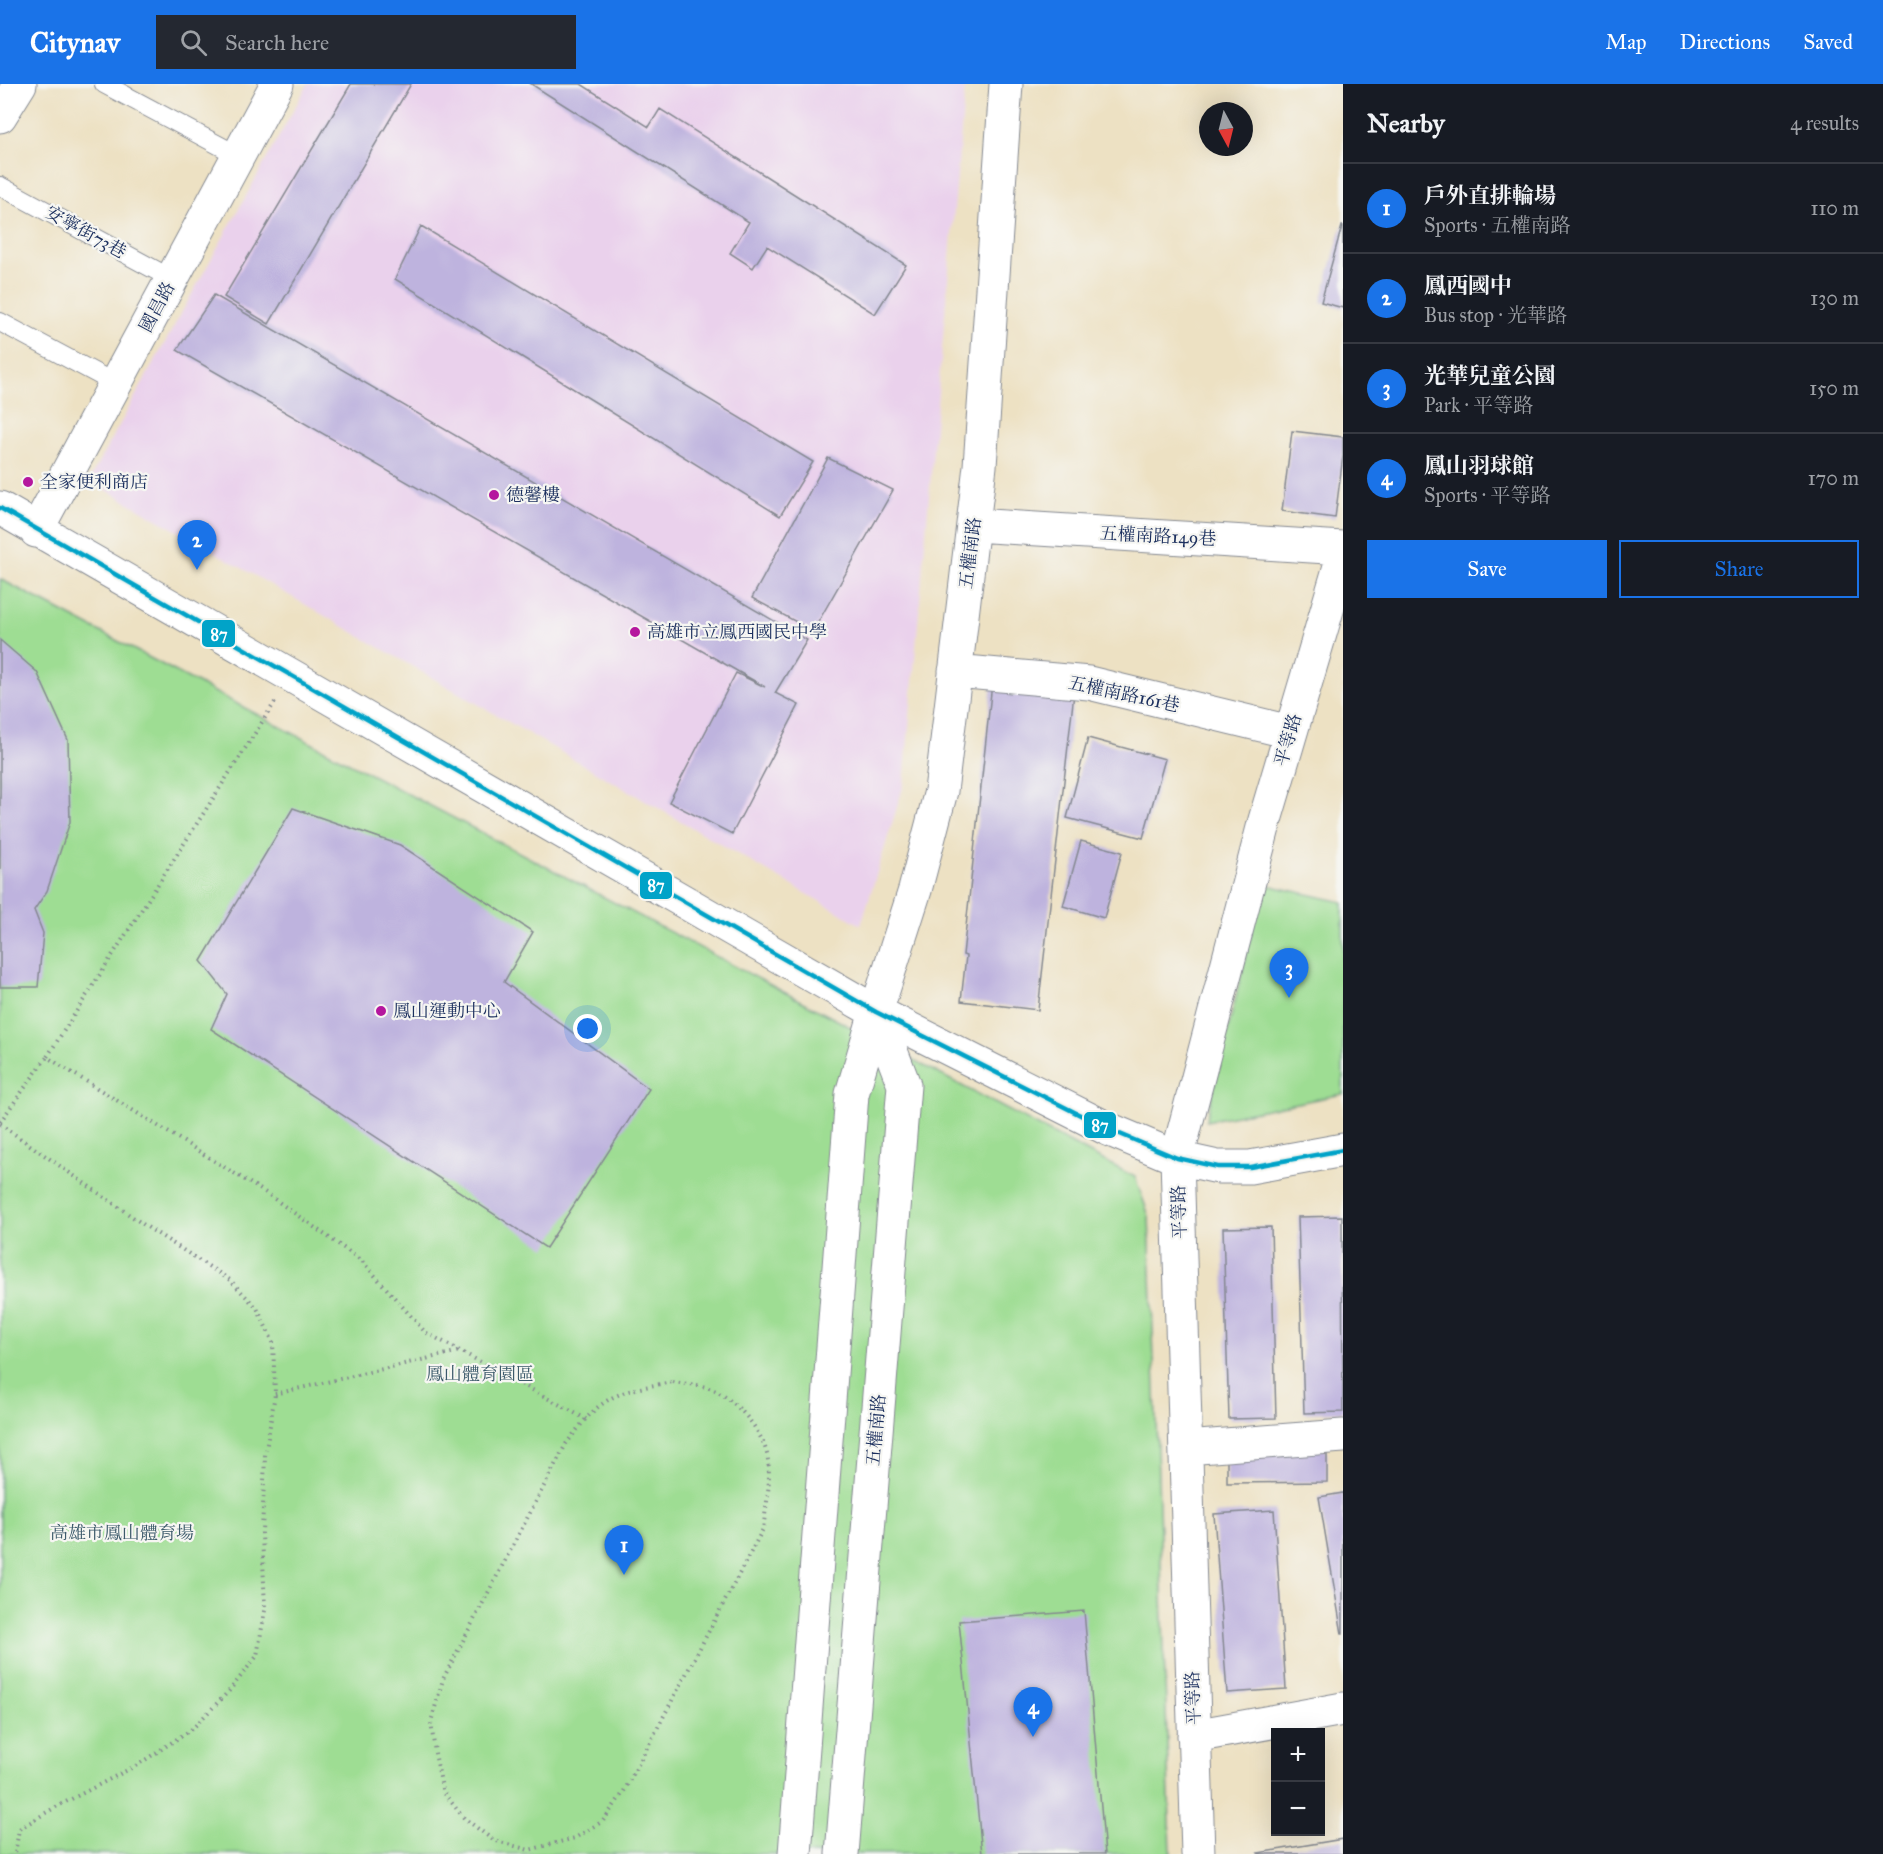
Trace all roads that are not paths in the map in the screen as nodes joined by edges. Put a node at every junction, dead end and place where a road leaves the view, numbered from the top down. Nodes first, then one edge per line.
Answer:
1 (20, 84) edge
2 (104, 84) edge
3 (277, 84) edge
4 (1006, 84) edge
5 (0, 116) edge
6 (239, 156) junction
7 (0, 186) edge
8 (172, 279) junction
9 (0, 322) edge
10 (116, 384) junction
11 (0, 508) edge
12 (973, 525) junction
13 (36, 531) junction
14 (1343, 548) edge
15 (1343, 556) edge
16 (955, 671) junction
17 (1290, 732) junction
18 (876, 1012) junction
19 (1343, 1150) edge
20 (1177, 1158) junction
21 (1343, 1436) edge
22 (1186, 1448) junction
23 (1343, 1709) edge
24 (1194, 1736) junction
25 (795, 1854) edge
26 (842, 1854) edge
27 (1198, 1854) edge

1 - 5 street
2 - 6 lane
3 - 6 street, 國昌路
4 - 12 street, 五權南路
6 - 8 street, 國昌路
7 - 8 lane, 安寧街73巷
8 - 10 street, 國昌路
9 - 10 lane
10 - 13 street, 國昌路
11 - 13 street
12 - 14 street, 五權南路149巷
12 - 16 street, 五權南路
13 - 18 street
15 - 17 street, 平等路
16 - 17 street, 五權南路161巷
16 - 18 street, 五權南路
17 - 20 street, 平等路
18 - 20 street
18 - 25 street, 五權南路
18 - 26 street, 五權南路
19 - 20 street
20 - 22 street, 平等路
21 - 22 street
22 - 24 street, 平等路
23 - 24 street
24 - 27 street, 平等路

